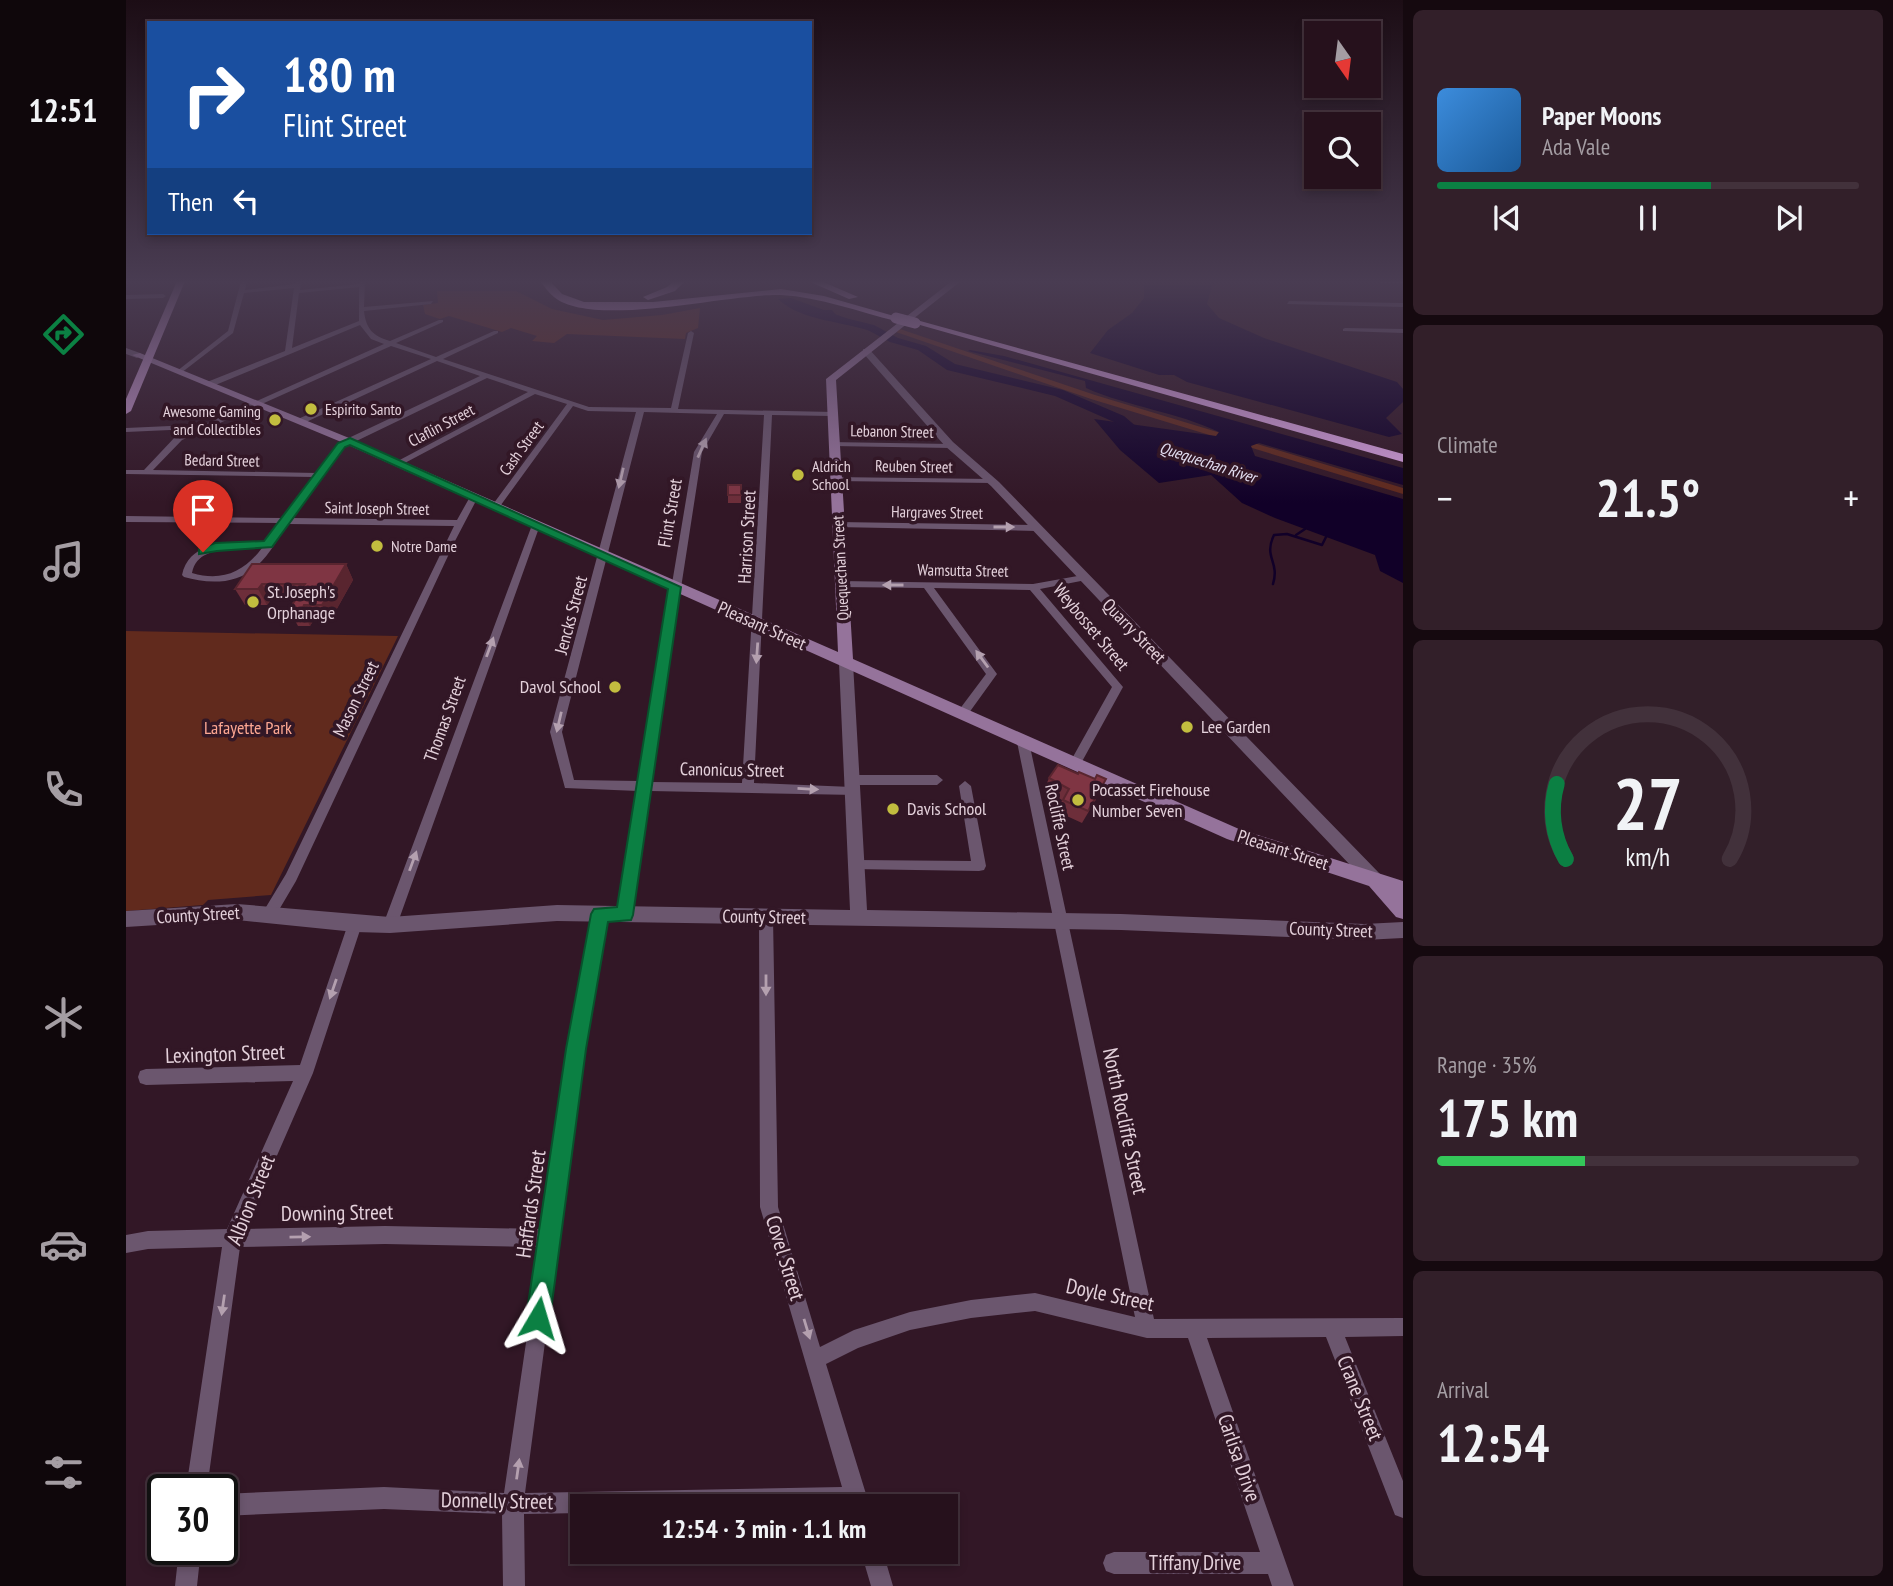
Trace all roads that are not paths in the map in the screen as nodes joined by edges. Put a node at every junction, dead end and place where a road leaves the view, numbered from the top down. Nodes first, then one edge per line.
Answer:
1 (201, 355) edge
2 (281, 355) edge
3 (363, 355) edge
4 (424, 355) edge
5 (444, 355) edge
6 (686, 355) edge
7 (861, 355) edge
8 (870, 355) edge
9 (1036, 355) edge
10 (1049, 355) edge
11 (435, 359) junction
12 (133, 364) edge
13 (179, 372) junction
14 (485, 376) junction
15 (210, 384) junction
16 (533, 392) junction
17 (257, 403) junction
18 (570, 405) junction
19 (126, 411) edge
20 (640, 412) junction
21 (674, 412) junction
22 (720, 413) junction
23 (768, 413) junction
24 (831, 415) junction
25 (301, 421) junction
26 (126, 430) edge
27 (194, 431) junction
28 (350, 442) junction
29 (833, 444) junction
30 (951, 446) junction
31 (1403, 450) edge
32 (1403, 458) edge
33 (398, 463) junction
34 (126, 472) edge
35 (145, 472) junction
36 (318, 475) junction
37 (835, 479) junction
38 (992, 481) junction
39 (474, 498) junction
40 (495, 507) junction
41 (126, 519) edge
42 (284, 522) junction
43 (460, 523) junction
44 (536, 525) junction
45 (838, 525) junction
46 (1037, 528) junction
47 (268, 545) junction
48 (604, 555) junction
49 (1083, 578) junction
50 (841, 584) junction
51 (927, 585) junction
52 (675, 587) junction
53 (1033, 587) junction
54 (759, 625) junction
55 (846, 663) junction
56 (962, 714) junction
57 (1023, 742) junction
58 (1074, 764) junction
59 (937, 780) dead end
60 (569, 785) joint
61 (645, 786) junction
62 (852, 786) junction
63 (965, 786) dead end
64 (748, 787) junction
65 (856, 864) junction
66 (1375, 880) junction
67 (1403, 889) edge
68 (1403, 911) edge
69 (600, 914) junction
70 (624, 915) junction
71 (268, 916) junction
72 (766, 917) junction
73 (859, 918) junction
74 (126, 919) edge
75 (1062, 921) junction
76 (355, 924) junction
77 (390, 925) junction
78 (1403, 930) edge
79 (305, 1073) junction
80 (146, 1077) dead end
81 (232, 1238) junction
82 (549, 1238) junction
83 (126, 1244) edge
84 (1403, 1327) edge
85 (1332, 1328) junction
86 (1147, 1329) junction
87 (1194, 1329) junction
88 (816, 1359) junction
89 (198, 1474) edge
90 (855, 1494) edge
91 (238, 1504) edge
92 (513, 1504) junction
93 (570, 1504) edge
94 (1403, 1507) edge
95 (1114, 1563) dead end
96 (1275, 1563) junction
97 (876, 1564) edge
98 (188, 1565) edge
99 (186, 1586) edge
100 (514, 1586) edge
101 (882, 1586) edge
102 (1283, 1586) edge

1 - 13 street
2 - 15 street
3 - 17 street
4 - 11 street
5 - 11 street
6 - 21 street
7 - 24 main road, Quequechan Street
8 - 30 street, Quarry Street
9 - 32 highway
10 - 31 highway
11 - 14 street
11 - 25 street
12 - 13 main road, Pleasant Street
12 - 19 main road
13 - 15 main road, Pleasant Street
14 - 16 street
14 - 28 street
15 - 17 main road, Pleasant Street
16 - 18 street
16 - 33 street, Claflin Street
17 - 25 main road, Pleasant Street
17 - 27 street
18 - 20 street
18 - 40 street, Cash Street
20 - 21 street
20 -> 48 street, Jencks Street
21 - 22 street
22 - 23 street
52 -> 22 street, Flint Street
23 - 24 street
23 - 54 street, Harrison Street
24 - 29 main road, Quequechan Street
25 - 28 main road, Pleasant Street
26 - 27 street
27 - 35 street
28 - 33 main road, Pleasant Street
28 - 36 street
29 - 30 street, Lebanon Street
29 - 37 main road, Quequechan Street
30 - 38 street, Quarry Street
33 - 39 main road, Pleasant Street
34 - 35 street, Bedard Street
35 - 36 street, Bedard Street
36 - 42 street
37 - 38 street, Reuben Street
37 - 45 main road, Quequechan Street
38 - 46 street, Quarry Street
39 - 40 main road, Pleasant Street
39 - 43 street, Mason Street
40 - 44 main road, Pleasant Street
41 - 42 street, Saint Joseph Street
42 - 43 street, Saint Joseph Street
42 - 47 street
43 - 71 street, Mason Street
44 - 48 main road, Pleasant Street
77 -> 44 street, Thomas Street
45 -> 46 street, Hargraves Street
45 - 50 main road, Quequechan Street
46 - 49 street, Quarry Street
47 - 47 street
48 - 52 main road, Pleasant Street
48 -> 60 street, Jencks Street
49 - 53 street, Wamsutta Street
49 - 66 street, Quarry Street
51 -> 50 street, Wamsutta Street
50 - 55 main road, Quequechan Street
51 - 53 street, Wamsutta Street
56 -> 51 street
52 - 54 main road, Pleasant Street
52 - 61 street, Flint Street
53 - 58 street, Weybosset Street
54 - 55 main road, Pleasant Street
54 -> 64 street, Harrison Street
55 - 56 main road, Pleasant Street
55 - 62 street, Quequechan Street
56 - 57 main road, Pleasant Street
57 - 58 main road, Pleasant Street
57 - 75 street, Rocliffe Street
58 - 66 main road, Pleasant Street
59 - 62 street, Canonicus Street
60 - 61 street, Canonicus Street
61 - 64 street, Canonicus Street
61 - 70 street, Flint Street
64 -> 62 street, Canonicus Street
62 - 65 street, Quequechan Street
63 - 65 street
65 - 73 street, Quequechan Street
66 - 67 main road, Pleasant Street
66 - 68 main road, Quarry Street
69 - 70 street, County Street
69 - 77 street, County Street
69 - 82 street, Haffards Street
70 - 72 street, County Street
71 - 74 street, County Street
71 - 76 street, County Street
72 - 73 street, County Street
72 -> 88 street, Covel Street
73 - 75 street, County Street
75 - 78 street, County Street
75 - 86 street, North Rocliffe Street
76 - 77 street, County Street
76 -> 79 street, Albion Street
79 - 80 street, Lexington Street
79 - 81 street, Albion Street
81 -> 82 street, Downing Street
81 - 83 street, Downing Street
81 -> 89 street, Albion Street
92 -> 82 street, Haffards Street
84 - 85 street, Doyle Street
85 - 87 street, Doyle Street
85 - 94 street, Crane Street
86 - 87 street, Doyle Street
86 - 88 street, Doyle Street
87 - 96 street, Carlisa Drive
88 - 90 street, Covel Street
91 - 92 street, Donnelly Street
92 - 93 street, Donnelly Street
92 - 100 street, Haffards Street
95 - 96 street, Tiffany Drive
96 - 102 street, Carlisa Drive
97 - 101 street
98 - 99 street

